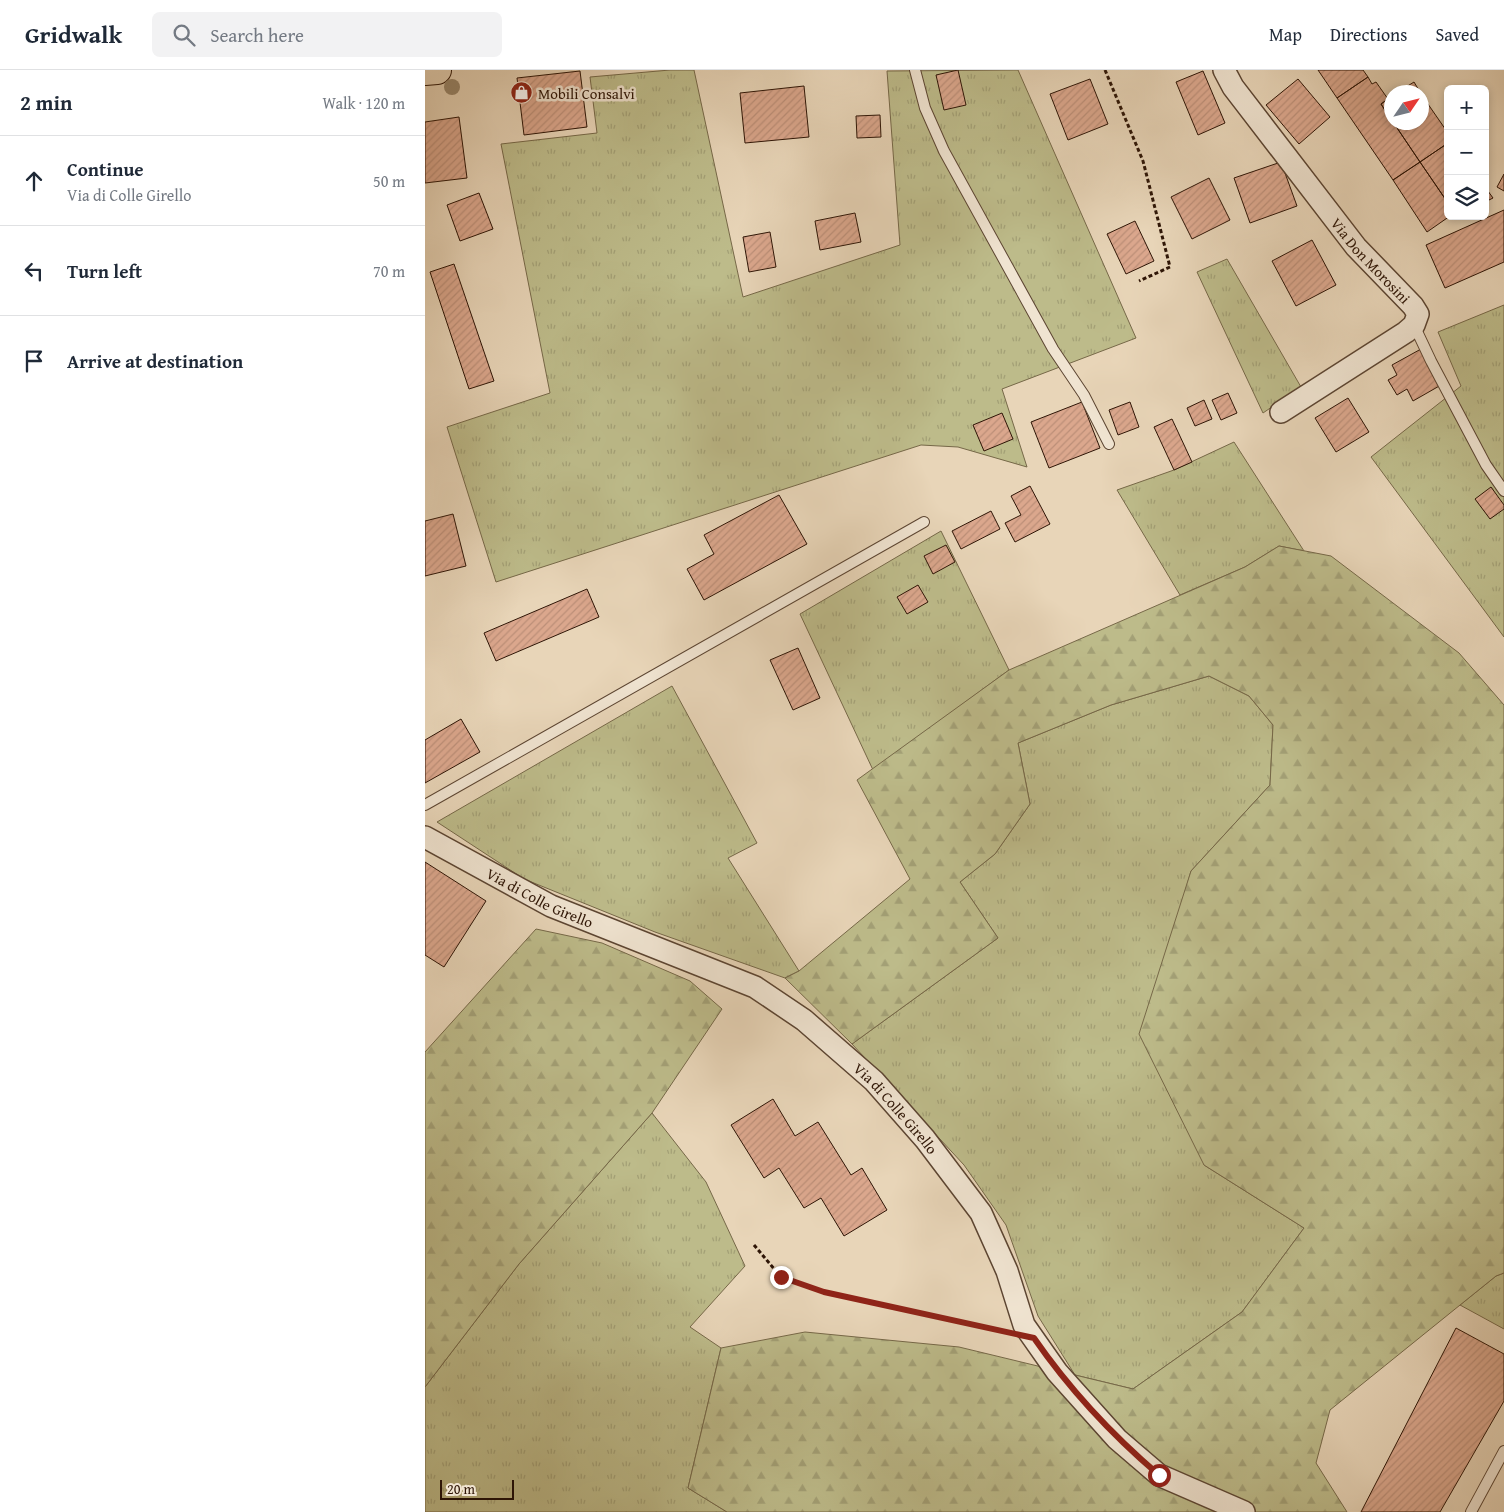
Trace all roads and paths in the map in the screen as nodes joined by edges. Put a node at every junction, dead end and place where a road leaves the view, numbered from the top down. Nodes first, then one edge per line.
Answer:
1 (437, 70) edge
2 (915, 70) edge
3 (1105, 70) edge
4 (1224, 70) edge
5 (425, 71) edge
6 (1139, 281) dead end
7 (1414, 325) junction
8 (1281, 412) dead end
9 (1109, 444) dead end
10 (1504, 491) edge
11 (924, 522) dead end
12 (425, 805) edge
13 (425, 837) edge
14 (754, 1245) dead end
15 (1034, 1338) junction
16 (1504, 1451) edge
17 (1244, 1512) edge
18 (1471, 1512) edge

1 - 5 main road
2 - 9 lane
3 - 6 path
4 - 7 street, Via Don Morosini
7 - 8 street, Via Don Morosini
7 - 10 lane
11 - 12 lane
13 - 15 street, Via di Colle Girello
14 - 15 path
15 - 17 street, Via di Colle Girello
16 - 18 lane

